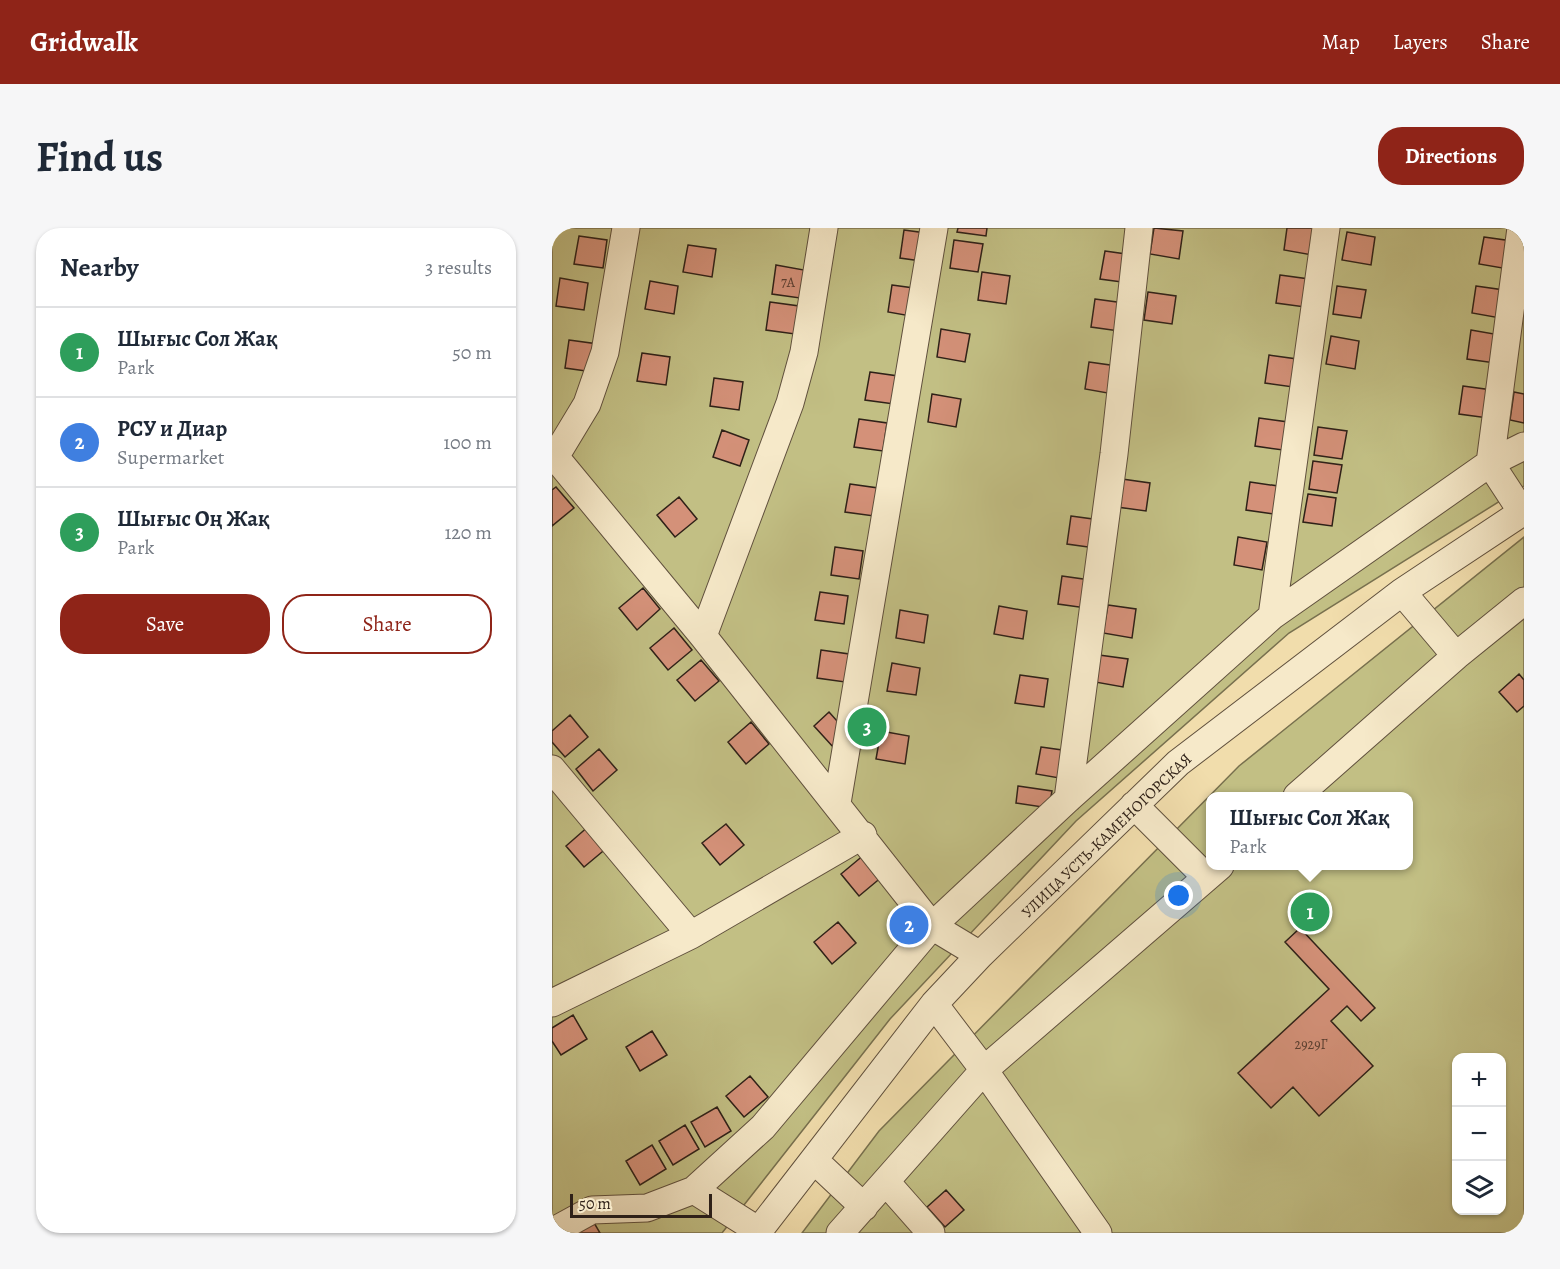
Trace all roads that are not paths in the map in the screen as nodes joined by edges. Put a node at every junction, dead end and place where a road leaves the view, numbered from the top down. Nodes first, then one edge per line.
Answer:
1 (626, 228) edge
2 (824, 228) edge
3 (934, 228) edge
4 (1139, 228) edge
5 (1326, 228) edge
6 (1521, 228) edge
7 (1524, 446) edge
8 (554, 455) edge
9 (1490, 463) junction
10 (1523, 512) edge
11 (1402, 592) junction
12 (1524, 601) edge
13 (1272, 616) junction
14 (704, 636) junction
15 (1455, 656) junction
16 (552, 769) edge
17 (1302, 792) edge
18 (1068, 799) junction
19 (837, 803) junction
20 (1134, 805) junction
21 (862, 835) junction
22 (1206, 865) edge
23 (1213, 871) edge
24 (933, 926) junction
25 (691, 935) junction
26 (980, 955) junction
27 (552, 1003) edge
28 (934, 1004) junction
29 (984, 1070) junction
30 (814, 1160) junction
31 (886, 1182) junction
32 (694, 1190) junction
33 (864, 1208) junction
34 (552, 1232) edge
35 (758, 1232) edge
36 (840, 1233) edge
37 (931, 1233) edge
38 (1098, 1233) edge

1 - 8 street
2 - 14 street
3 - 19 street
4 - 18 street
5 - 13 street
6 - 9 street
7 - 9 street
8 - 14 street
9 - 10 street
9 - 13 street
10 - 11 street, УЛИЦА УСТЬ-КАМЕНОГОРСКАЯ
11 - 15 street
11 - 20 street, УЛИЦА УСТЬ-КАМЕНОГОРСКАЯ
12 - 15 street
13 - 18 street
14 - 19 street
15 - 17 street
16 - 25 street
18 - 24 street
19 - 21 street
20 - 22 street
20 - 26 street, УЛИЦА УСТЬ-КАМЕНОГОРСКАЯ
21 - 24 street
21 - 25 street
23 - 29 street
24 - 26 street
24 - 32 street
25 - 27 street
26 - 28 street, УЛИЦА УСТЬ-КАМЕНОГОРСКАЯ
28 - 29 street
28 - 30 street, УЛИЦА УСТЬ-КАМЕНОГОРСКАЯ
29 - 31 street
29 - 38 street
30 - 33 street
30 - 35 street, УЛИЦА УСТЬ-КАМЕНОГОРСКАЯ
31 - 33 street
31 - 37 street
32 - 34 street
32 - 35 street
33 - 36 street

